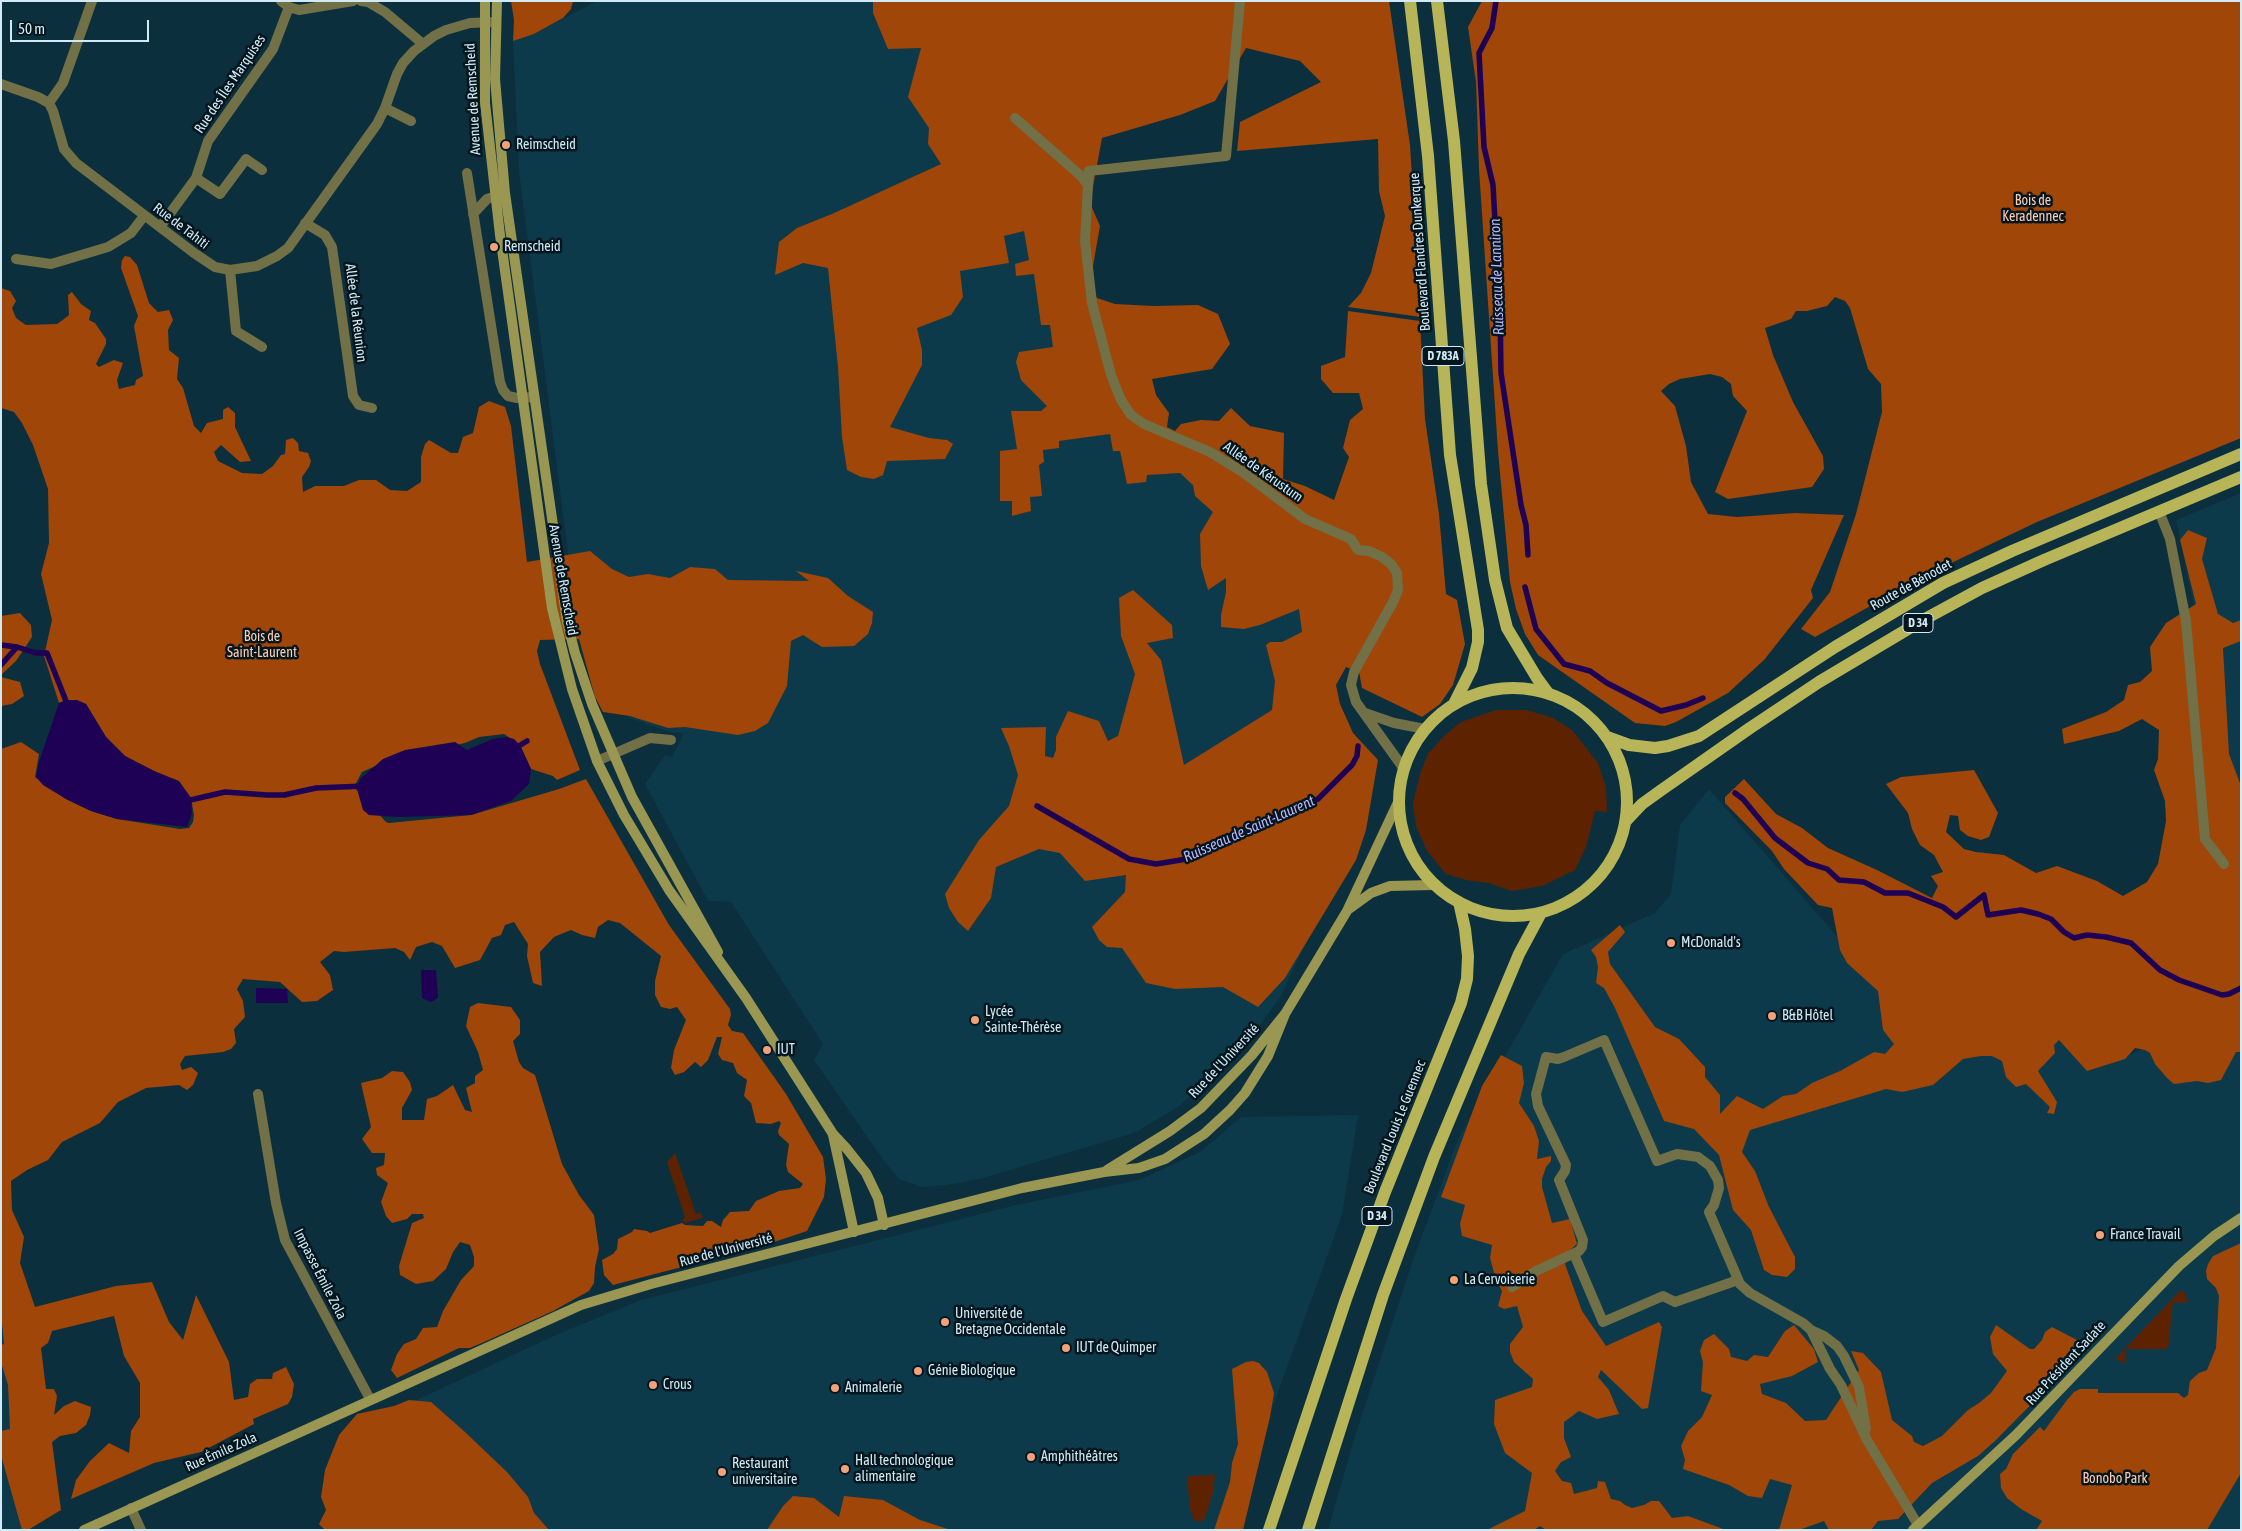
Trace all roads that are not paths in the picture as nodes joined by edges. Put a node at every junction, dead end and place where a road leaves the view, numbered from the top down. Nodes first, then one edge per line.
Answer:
1 (92, 1) edge
2 (353, 1) edge
3 (361, 1) edge
4 (485, 1) edge
5 (497, 1) edge
6 (1240, 1) edge
7 (1410, 1) edge
8 (1438, 1) edge
9 (285, 4) edge
10 (484, 22) junction
11 (496, 22) junction
12 (423, 44) junction
13 (1, 84) edge
14 (49, 103) junction
15 (385, 108) junction
16 (1015, 118) dead end
17 (411, 121) dead end
18 (262, 170) dead end
19 (467, 173) dead end
20 (196, 178) junction
21 (1088, 185) junction
22 (500, 194) junction
23 (473, 214) junction
24 (144, 216) junction
25 (306, 223) junction
26 (160, 227) junction
27 (16, 259) dead end
28 (230, 270) junction
29 (262, 347) dead end
30 (534, 397) junction
31 (522, 398) junction
32 (372, 408) dead end
33 (2241, 454) edge
34 (2241, 477) edge
35 (2159, 511) junction
36 (1548, 693) junction
37 (1454, 704) junction
38 (1365, 713) junction
39 (1425, 729) junction
40 (1608, 738) junction
41 (671, 740) dead end
42 (613, 754) junction
43 (597, 761) junction
44 (1404, 769) junction
45 (1399, 800) junction
46 (1625, 822) junction
47 (2224, 864) dead end
48 (1433, 885) junction
49 (1459, 902) junction
50 (1347, 911) junction
51 (1541, 912) junction
52 (730, 975) junction
53 (1285, 1014) junction
54 (258, 1094) dead end
55 (833, 1134) junction
56 (1104, 1172) junction
57 (2241, 1218) edge
58 (884, 1225) junction
59 (854, 1232) junction
60 (1574, 1254) junction
61 (1738, 1280) junction
62 (1512, 1287) dead end
63 (1811, 1330) junction
64 (370, 1399) junction
65 (1867, 1440) junction
66 (131, 1508) junction
67 (1916, 1527) edge
68 (84, 1530) edge
69 (141, 1530) edge
70 (1269, 1530) edge
71 (1308, 1530) edge

1 - 14 street
2 - 9 street, Rue des Îles Marquises
3 - 12 street
4 - 10 street, Avenue de Remscheid
5 - 11 street, Avenue de Remscheid
6 - 21 street
7 - 37 main road, Boulevard Flandres Dunkerque / D 783A
8 - 36 main road, D 783A
9 - 20 street, Rue des Îles Marquises
10 - 11 street, Rue de Tahiti
10 - 12 street, Rue de Tahiti
10 - 22 street, Avenue de Remscheid
11 - 22 street, Avenue de Remscheid
12 - 15 street, Rue de Tahiti
13 - 14 street
14 - 24 street, Rue de Tahiti
15 - 17 street
15 - 25 street, Rue de Tahiti
16 - 21 street
18 - 20 street
19 - 23 street, Avenue de Remscheid
20 - 26 street, Rue des Îles Marquises
21 - 38 street, Allée de Kérustum
22 - 23 street
22 - 30 street, Avenue de Remscheid
22 - 31 street, Avenue de Remscheid
23 - 31 street, Avenue de Remscheid
24 - 26 street, Rue de Tahiti
24 - 27 street
25 - 28 street, Rue de Tahiti
25 - 32 street, Allée de la Réunion
26 - 28 street, Rue de Tahiti
28 - 29 street
30 - 31 street
30 - 42 street, Avenue de Remscheid
31 - 43 street, Avenue de Remscheid
33 - 40 main road, Route de Bénodet / D 34
34 - 35 main road, D 34
35 - 46 main road, D 34
35 - 47 street
36 - 37 main road
36 - 40 main road
37 - 39 main road
38 - 39 street
38 - 44 street, Allée de Kérustum
39 - 44 main road
40 - 46 main road
41 - 42 street
42 - 43 street
42 - 52 street, Avenue de Remscheid
43 - 52 street, Avenue de Remscheid
44 - 45 main road
45 - 48 main road
45 - 50 street, Rue de l'Université
46 - 51 main road
48 - 49 main road
48 - 50 street, Rue de l'Université
49 - 51 main road
49 - 70 main road, Boulevard Louis Le Guennec / D 34
50 - 53 street, Rue de l'Université
51 - 71 main road, D 34
52 - 55 street, Avenue de Remscheid
53 - 56 street, Rue de l'Université
53 - 56 street, Rue de l'Université
54 - 64 street, Impasse Émile Zola
55 - 58 street, Avenue de Remscheid
55 - 59 street, Avenue de Remscheid
56 - 58 street, Rue de l'Université
57 - 67 street, Rue Président Sadate
58 - 59 street, Rue de l'Université
59 - 64 street, Rue de l'Université
60 - 61 street
60 - 61 street
60 - 62 street
61 - 63 street
63 - 65 street
63 - 65 street
64 - 66 street, Rue Émile Zola
65 - 67 street
66 - 68 street, Rue Émile Zola
66 - 69 street

